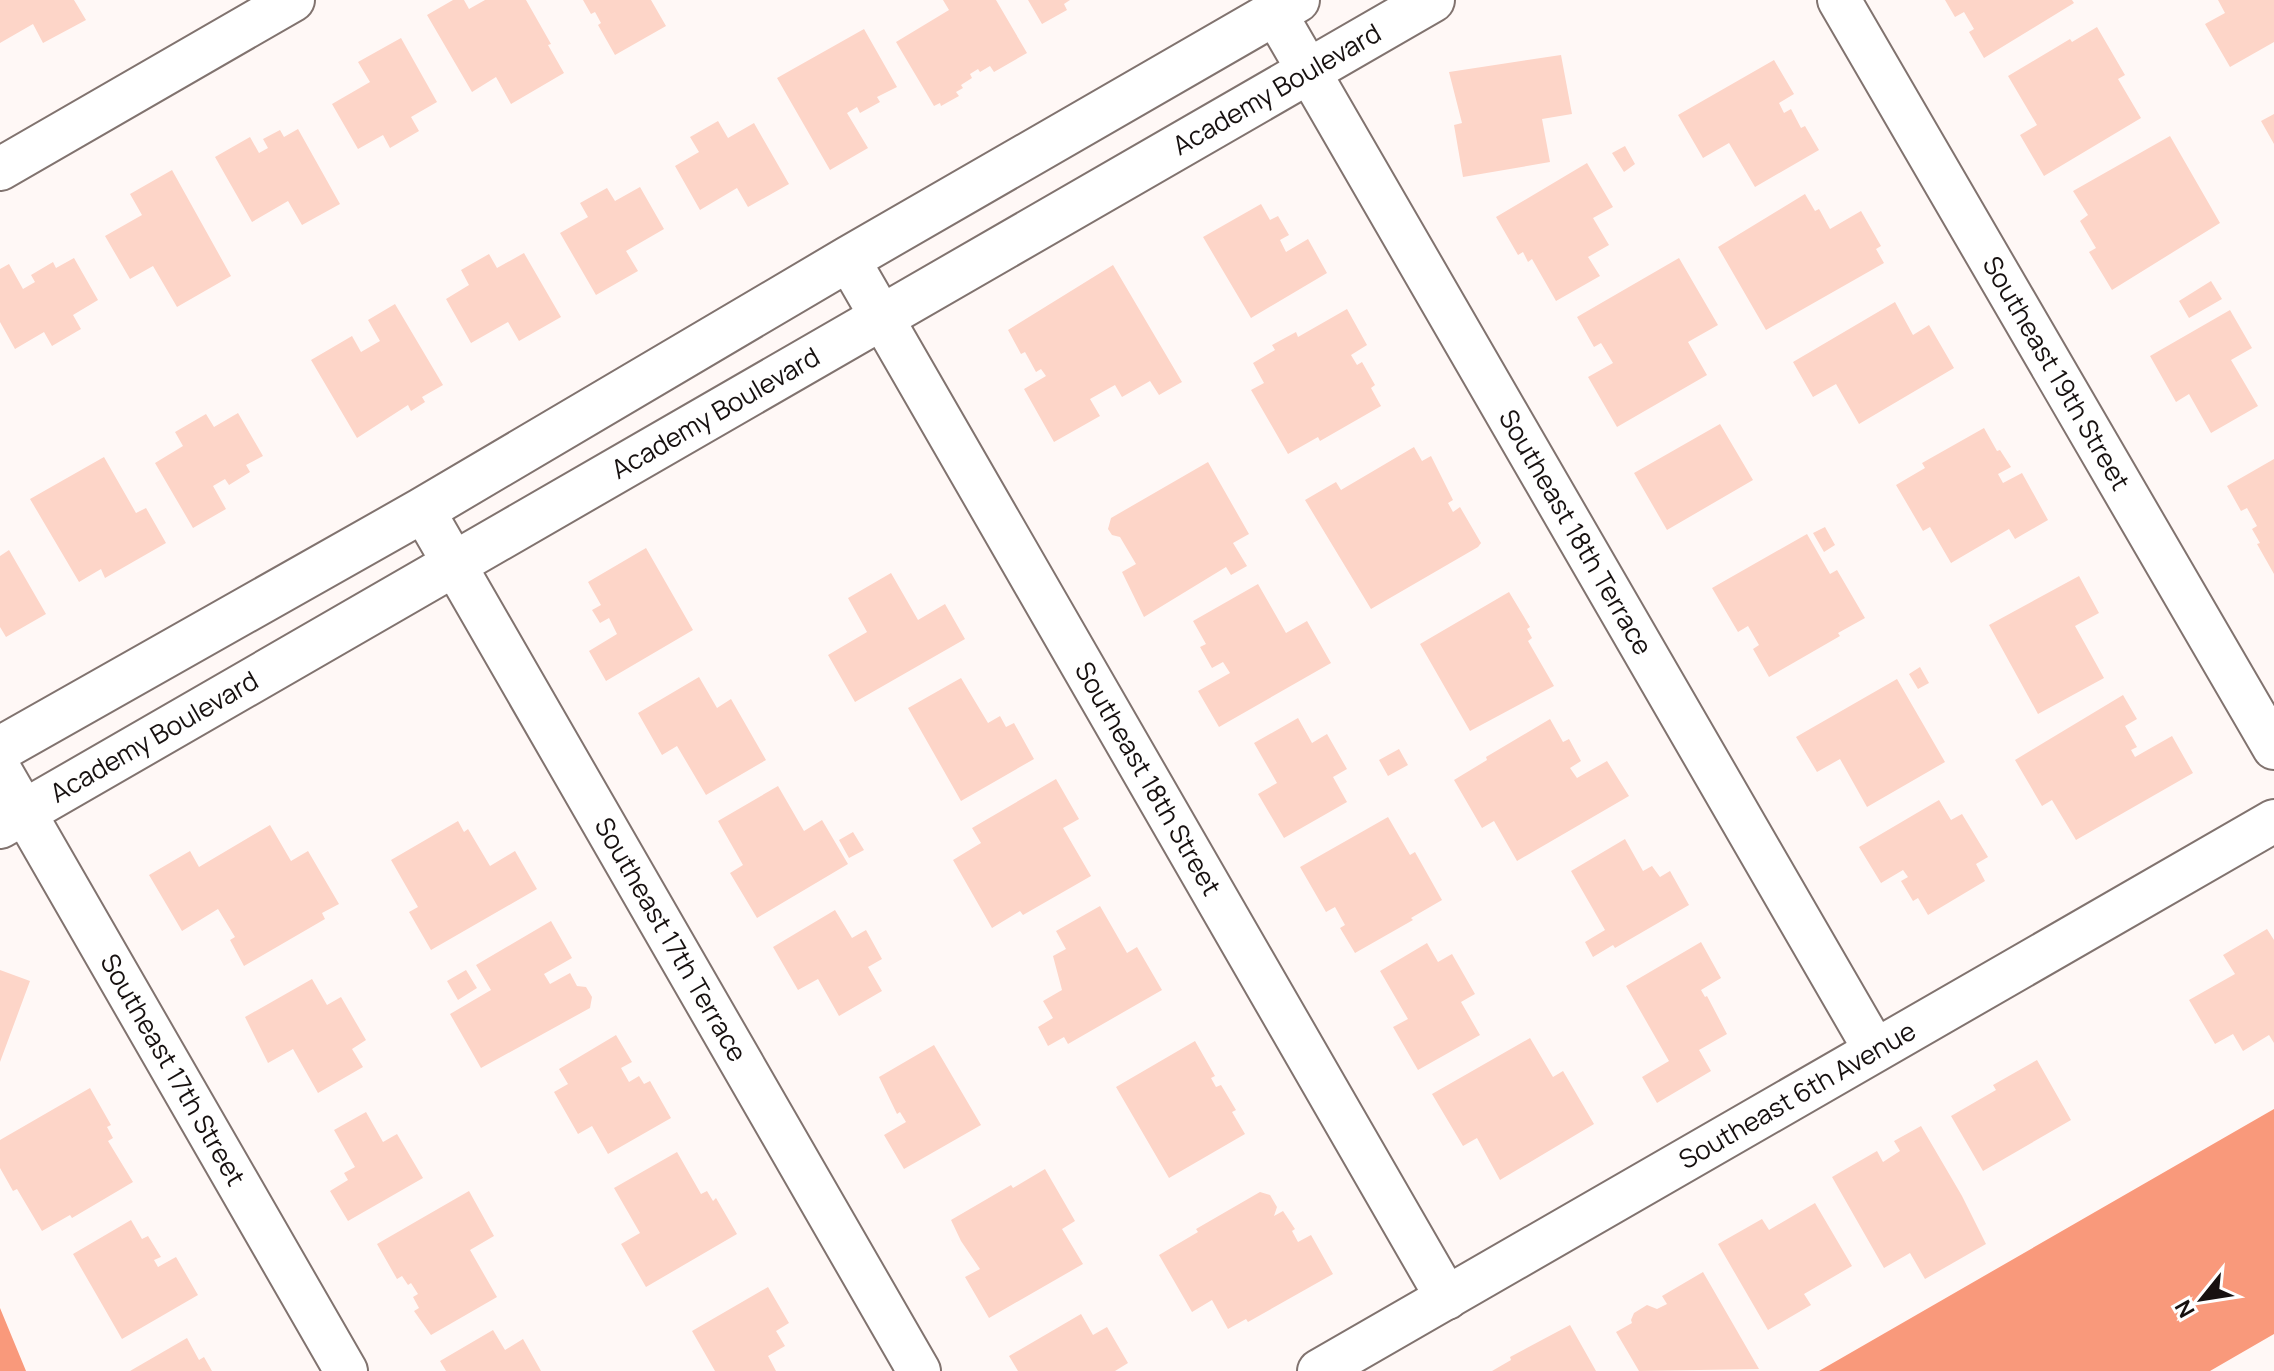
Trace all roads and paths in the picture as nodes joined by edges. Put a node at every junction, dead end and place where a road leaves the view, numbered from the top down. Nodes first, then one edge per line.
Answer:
1 (293, 0) edge
2 (1432, 0) edge
3 (1839, 0) edge
4 (1286, 6) edge
5 (1308, 71) junction
6 (0, 169) edge
7 (848, 259) junction
8 (882, 317) junction
9 (423, 510) junction
10 (454, 564) junction
11 (2274, 748) edge
12 (0, 749) edge
13 (0, 770) edge
14 (12, 819) edge
15 (2274, 821) edge
16 (1875, 1050) junction
17 (1447, 1298) junction
18 (346, 1371) edge
19 (919, 1371) edge
20 (1319, 1371) edge

1 - 6 street
2 - 5 street, Academy Boulevard
3 - 11 street, Southeast 19th Street
4 - 5 street, Southeast 18th Terrace
4 - 7 street
5 - 8 street, Academy Boulevard
5 - 16 street, Southeast 18th Terrace
7 - 8 street, Southeast 18th Street
7 - 9 street
8 - 10 street, Academy Boulevard
8 - 17 street, Southeast 18th Street
9 - 10 street, Southeast 17th Terrace
9 - 12 street
10 - 14 street, Academy Boulevard
10 - 19 street, Southeast 17th Terrace
13 - 14 street, Southeast 17th Street
14 - 18 street, Southeast 17th Street
15 - 16 street, Southeast 6th Avenue
16 - 17 street, Southeast 6th Avenue
17 - 20 street, Southeast 6th Avenue

